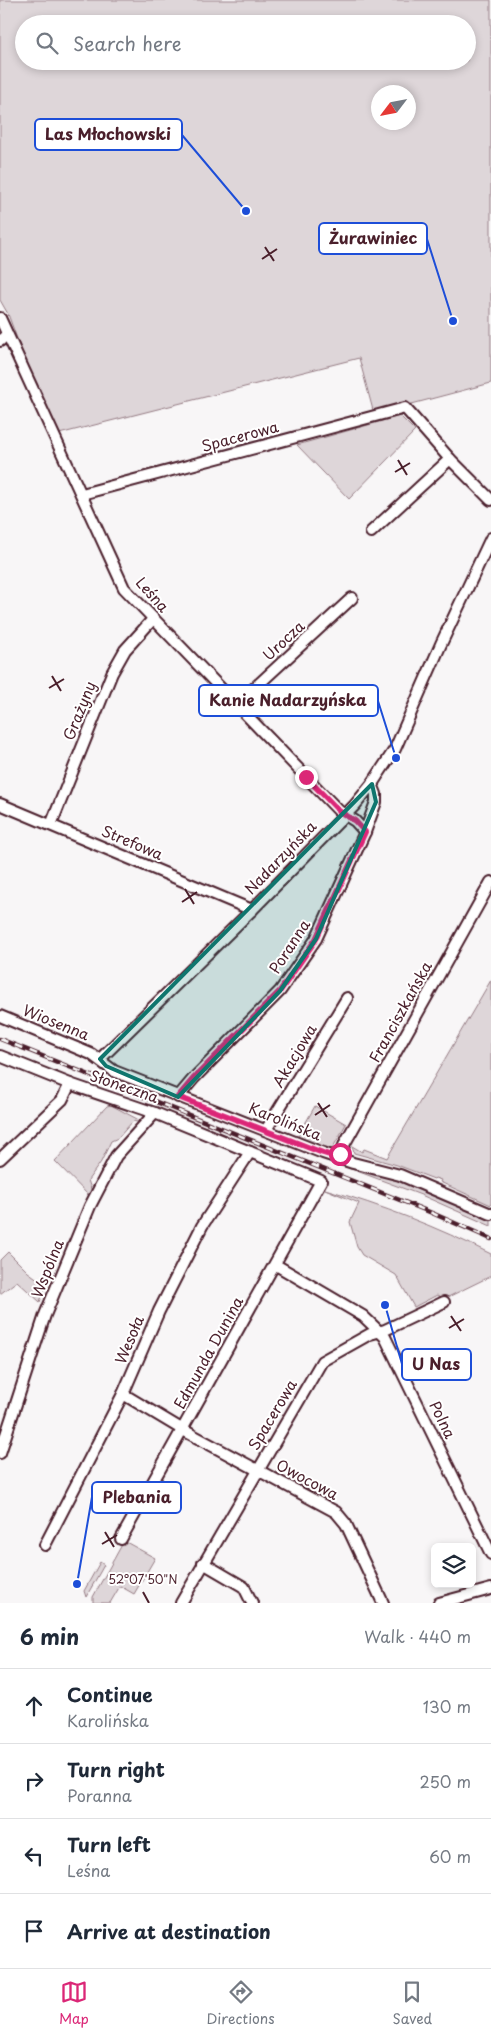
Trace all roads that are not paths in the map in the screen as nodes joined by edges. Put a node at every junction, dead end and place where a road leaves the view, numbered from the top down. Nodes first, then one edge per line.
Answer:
1 (0, 318) edge
2 (4, 338) edge
3 (450, 458) junction
4 (82, 494) junction
5 (491, 500) edge
6 (372, 532) dead end
7 (491, 538) edge
8 (352, 598) dead end
9 (153, 619) junction
10 (236, 705) junction
11 (372, 784) junction
12 (0, 804) edge
13 (344, 816) junction
14 (51, 825) junction
15 (365, 832) junction
16 (491, 882) edge
17 (252, 910) junction
18 (347, 998) dead end
19 (0, 1016) edge
20 (0, 1056) edge
21 (100, 1059) junction
22 (70, 1084) junction
23 (178, 1097) junction
24 (155, 1113) junction
25 (266, 1130) junction
26 (250, 1152) junction
27 (339, 1158) junction
28 (0, 1159) edge
29 (322, 1181) joint
30 (491, 1214) edge
31 (276, 1264) junction
32 (444, 1302) dead end
33 (380, 1331) junction
34 (123, 1394) junction
35 (183, 1430) junction
36 (0, 1453) edge
37 (257, 1470) junction
38 (121, 1539) dead end
39 (45, 1545) dead end
40 (491, 1554) edge
41 (204, 1563) junction
42 (491, 1589) edge
43 (181, 1603) edge
44 (252, 1603) edge
45 (383, 1603) edge
46 (440, 1603) edge

1 - 2 street, Leśna
2 - 4 street, Leśna
3 - 4 street, Spacerowa
3 - 5 street
3 - 6 street
4 - 9 street, Leśna
7 - 11 street, Nadarzyńska
8 - 10 street, Urocza
9 - 10 street, Leśna
9 - 14 street, Grażyny
10 - 13 street, Leśna
11 - 13 street, Nadarzyńska
11 - 15 street, Poranna
12 - 14 street, Strefowa
13 - 15 street, Leśna
13 - 17 street, Nadarzyńska
14 - 17 street, Strefowa
15 - 23 street, Poranna
16 - 27 street, Franciszkańska
17 - 21 street, Nadarzyńska
18 - 25 street, Akacjowa
19 - 21 street, Wiosenna
20 - 22 street, Słoneczna
21 - 23 street, Karolińska
22 - 24 street, Słoneczna
22 - 28 street
23 - 25 street, Karolińska
24 - 26 street, Słoneczna
24 - 36 street, Wspólna
25 - 27 street, Karolińska
26 - 29 street, Słoneczna
26 - 34 street, Wesoła
27 - 30 street, Karolińska
29 - 31 street, Edmunda Dunina
31 - 33 street, Polna
31 - 35 street, Edmunda Dunina
32 - 33 street, Spacerowa
33 - 37 street, Spacerowa
33 - 40 street, Polna
34 - 35 street, Owocowa
34 - 39 street, Wesoła
35 - 37 street, Owocowa
35 - 38 street, Edmunda Dunina
37 - 41 street, Spacerowa
37 - 45 street, Owocowa
41 - 43 street, Spacerowa
41 - 44 street
42 - 46 street

